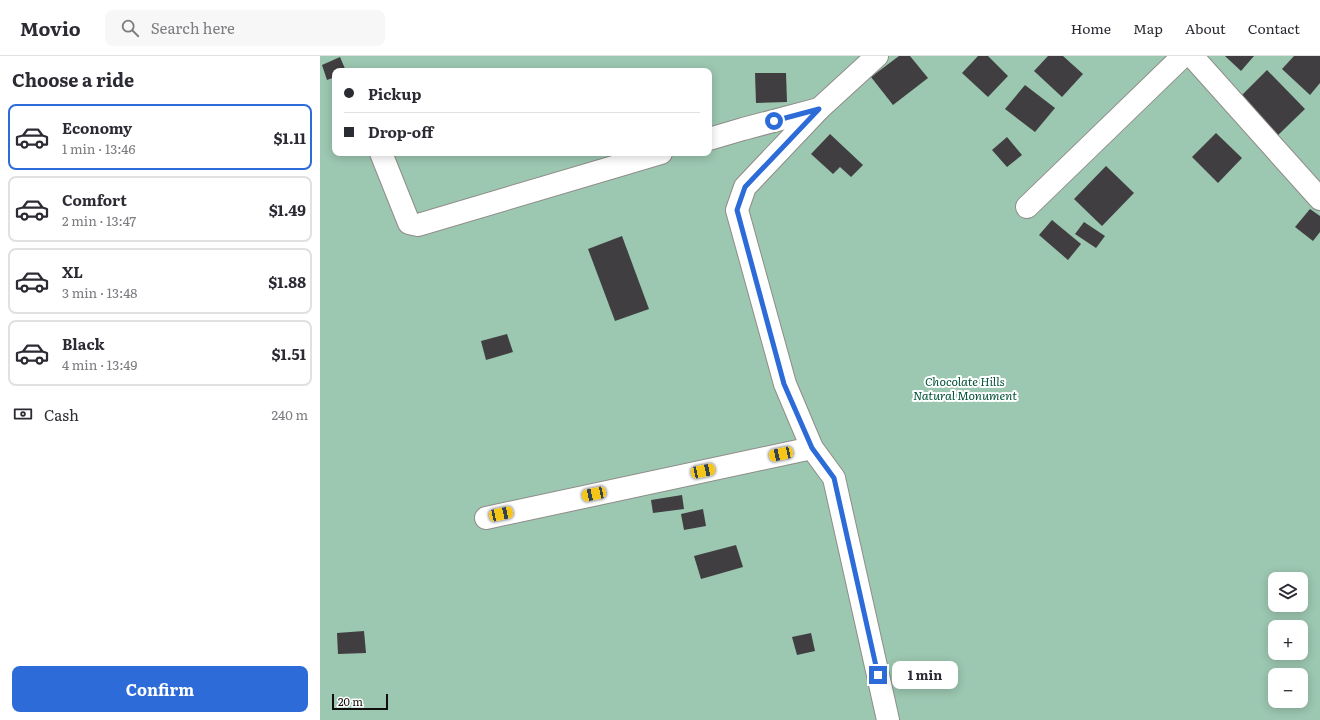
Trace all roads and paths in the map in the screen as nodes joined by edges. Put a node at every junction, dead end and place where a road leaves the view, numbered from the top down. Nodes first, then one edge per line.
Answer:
1 (877, 56) edge
2 (1183, 56) edge
3 (1192, 56) edge
4 (819, 109) junction
5 (712, 138) edge
6 (382, 156) edge
7 (651, 156) edge
8 (1320, 199) edge
9 (1027, 207) dead end
10 (812, 448) junction
11 (486, 518) dead end
12 (888, 720) edge

1 - 4 street
2 - 9 street
3 - 8 street
4 - 5 street
4 - 10 street
6 - 7 street
10 - 11 street
10 - 12 street

